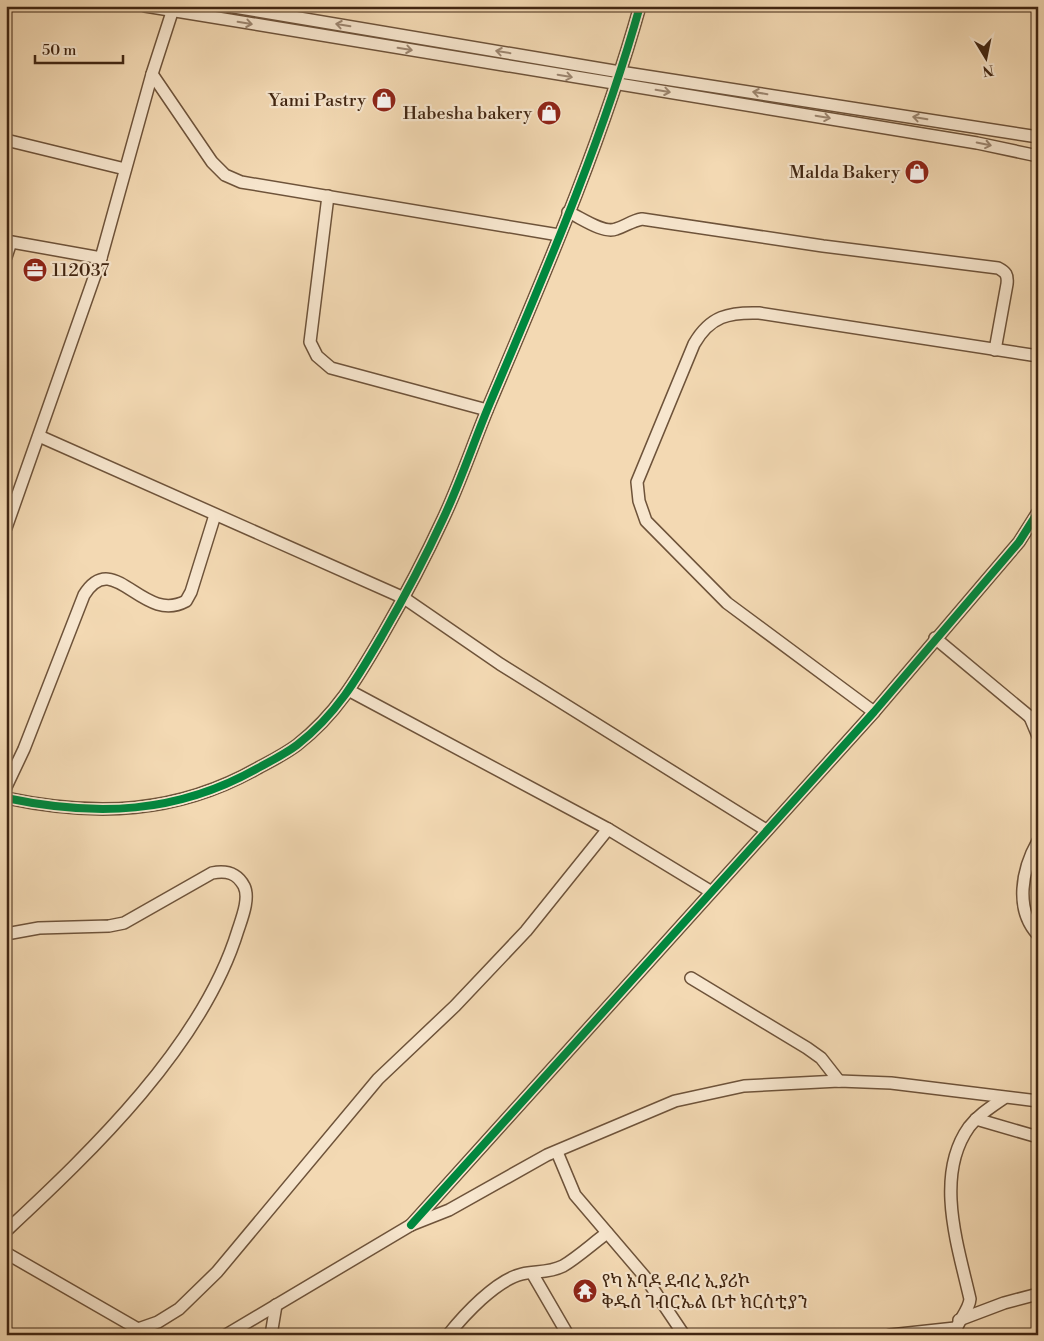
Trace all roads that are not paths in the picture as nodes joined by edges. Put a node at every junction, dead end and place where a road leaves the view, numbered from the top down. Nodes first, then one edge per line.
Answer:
1 (145, 6) edge
2 (228, 6) edge
3 (640, 6) edge
4 (174, 9) edge
5 (620, 72) junction
6 (152, 74) junction
7 (615, 84) junction
8 (1038, 136) edge
9 (6, 140) edge
10 (1038, 156) edge
11 (125, 169) junction
12 (328, 196) junction
13 (568, 212) junction
14 (559, 236) junction
15 (9, 241) edge
16 (6, 257) edge
17 (101, 258) junction
18 (995, 350) junction
19 (1038, 356) edge
20 (487, 410) junction
21 (39, 436) junction
22 (1038, 512) edge
23 (215, 515) junction
24 (6, 528) edge
25 (404, 598) junction
26 (935, 638) junction
27 (350, 691) junction
28 (874, 712) junction
29 (1034, 719) edge
30 (1038, 736) edge
31 (6, 787) edge
32 (6, 798) edge
33 (608, 829) junction
34 (766, 830) junction
35 (1038, 841) edge
36 (710, 891) junction
37 (6, 934) edge
38 (1038, 934) edge
39 (692, 978) dead end
40 (839, 1081) junction
41 (1004, 1098) junction
42 (1038, 1101) edge
43 (976, 1119) junction
44 (1038, 1137) edge
45 (556, 1152) junction
46 (411, 1226) junction
47 (6, 1231) edge
48 (607, 1234) junction
49 (6, 1253) edge
50 (532, 1273) junction
51 (1038, 1294) edge
52 (276, 1305) junction
53 (956, 1327) edge
54 (140, 1332) edge
55 (226, 1335) edge
56 (271, 1335) edge
57 (448, 1335) edge
58 (568, 1335) edge
59 (684, 1335) edge
60 (890, 1335) edge

1 - 4 street
5 -> 2 street
3 - 5 street
4 - 6 street
4 -> 7 street
5 - 7 street
8 -> 5 street
6 - 11 street
6 - 12 street
7 -> 10 street
7 - 13 street
9 - 11 street
11 - 17 street
12 - 14 street
12 - 20 street
13 - 14 street
13 - 18 street
14 - 20 street
15 - 16 street
15 - 17 street
17 - 21 street
18 - 19 street
18 - 28 street
20 - 25 street
21 - 23 street
21 - 24 street
22 - 26 street
23 - 25 street
23 - 31 street
25 - 27 street
25 - 34 street
26 - 28 street
26 - 29 street
27 - 32 street
27 - 33 street
28 - 34 street
29 - 30 street
33 - 36 street
33 - 54 street
34 - 36 street
35 - 38 street
36 - 46 street
37 - 47 street
39 - 40 street
40 - 41 street
40 - 45 street
41 - 42 street
41 - 43 street
43 - 44 street
43 - 53 street
45 - 46 street
45 - 48 street
46 - 52 street
48 - 50 street
48 - 59 street
49 - 54 street
50 - 57 street
50 - 58 street
51 - 53 street
52 - 55 street
52 - 56 street
53 - 60 street

